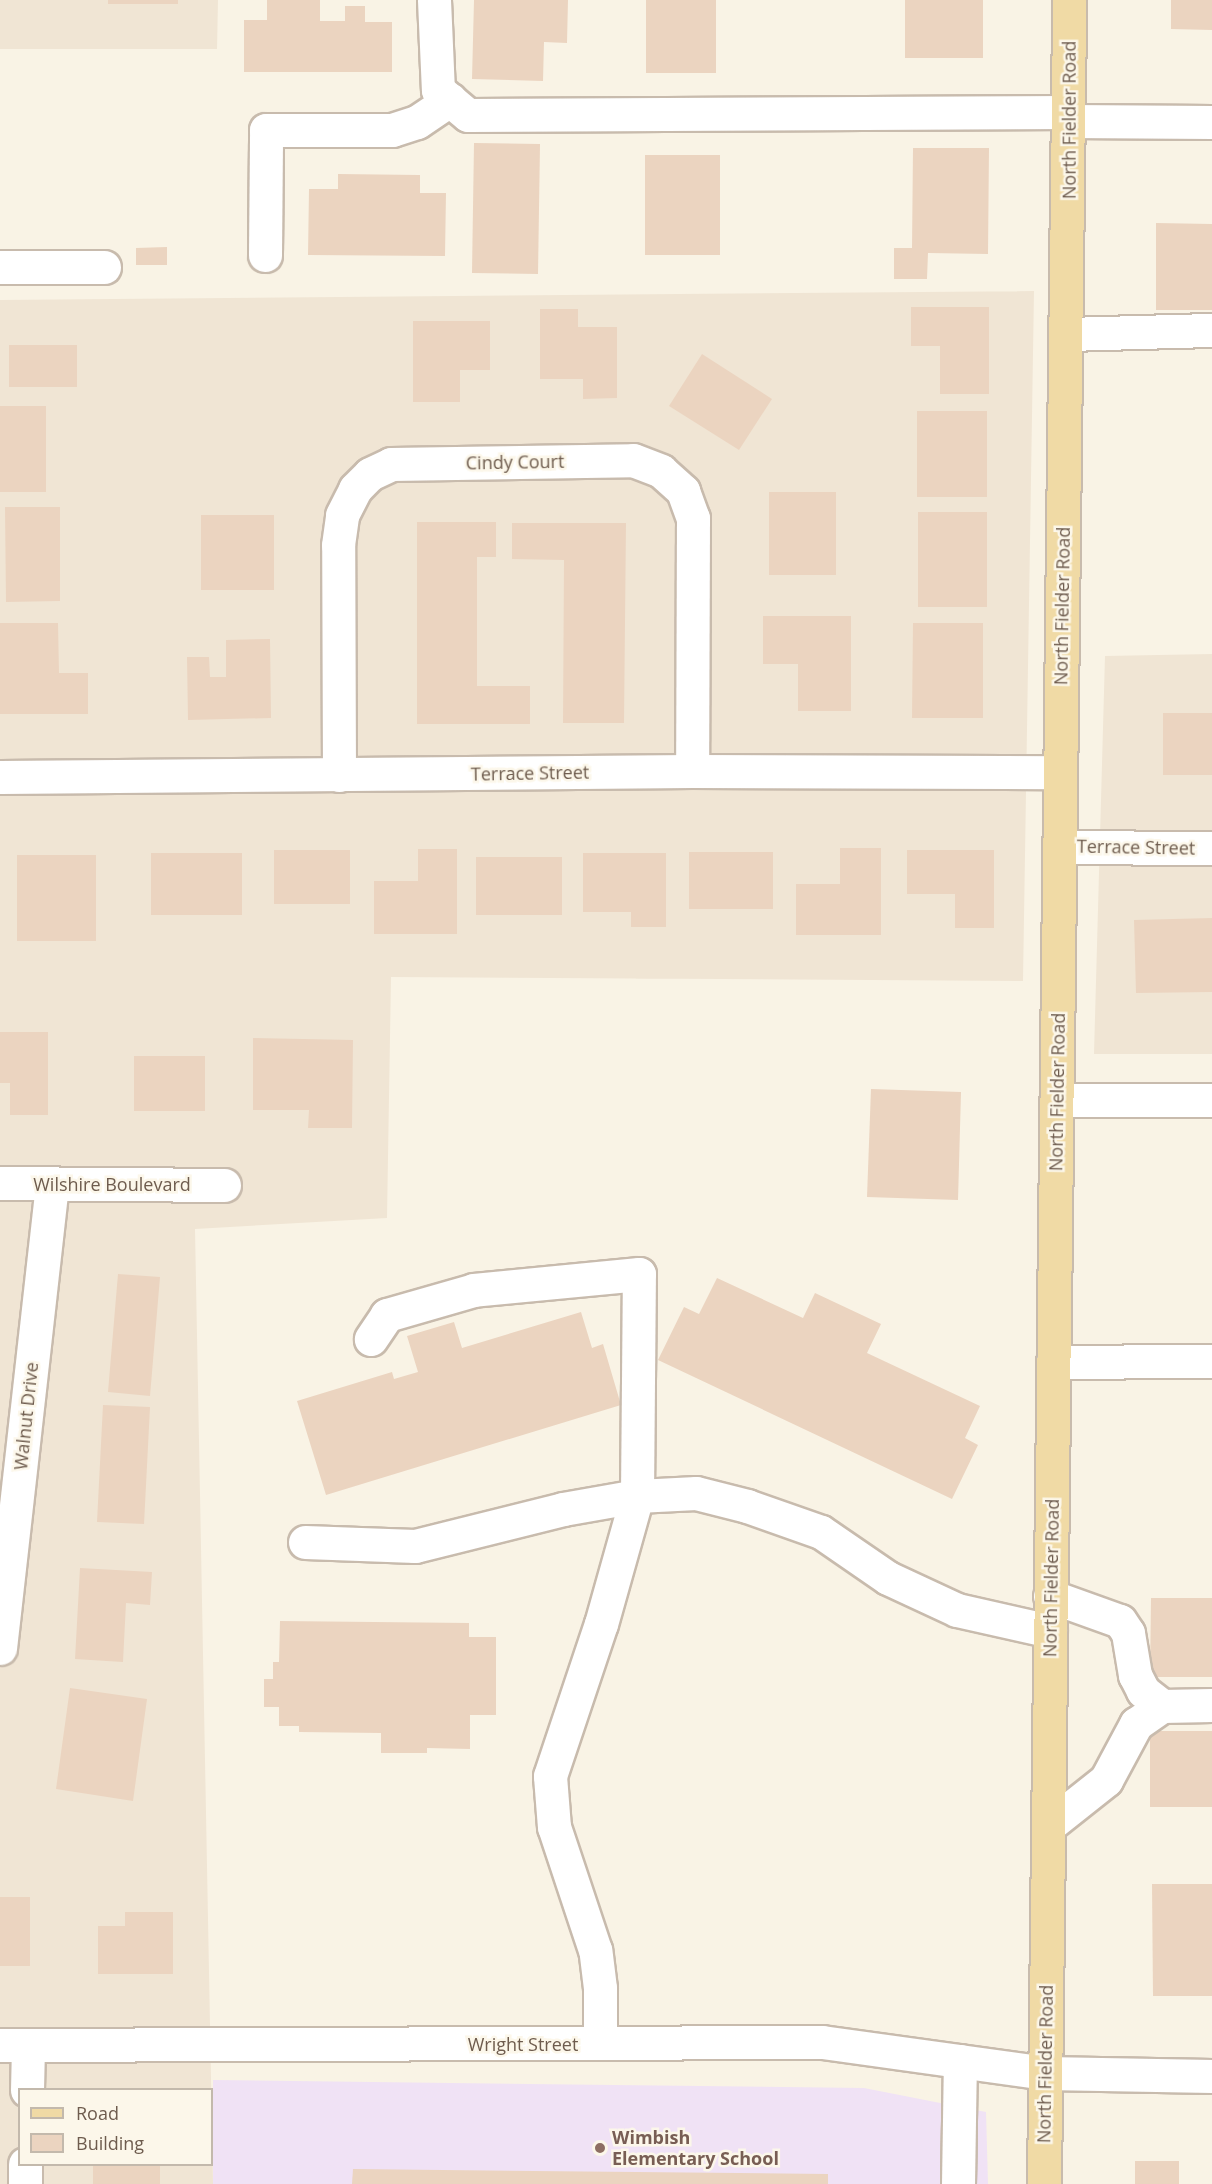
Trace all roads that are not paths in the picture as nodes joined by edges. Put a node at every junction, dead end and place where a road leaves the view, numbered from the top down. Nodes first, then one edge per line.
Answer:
1 (434, 0) edge
2 (1070, 0) edge
3 (450, 100) junction
4 (1069, 117) junction
5 (1212, 122) edge
6 (265, 255) dead end
7 (0, 267) edge
8 (104, 267) dead end
9 (1212, 330) edge
10 (1067, 334) junction
11 (692, 771) junction
12 (1059, 772) junction
13 (339, 775) junction
14 (0, 777) edge
15 (1060, 847) junction
16 (1212, 848) edge
17 (1057, 1100) junction
18 (1212, 1100) edge
19 (0, 1184) edge
20 (52, 1184) junction
21 (224, 1185) dead end
22 (371, 1339) dead end
23 (1212, 1361) edge
24 (1053, 1362) junction
25 (637, 1496) junction
26 (305, 1542) dead end
27 (1050, 1596) junction
28 (2, 1606) edge
29 (1050, 1631) junction
30 (0, 1648) edge
31 (1212, 1705) edge
32 (1162, 1706) junction
33 (1048, 1826) junction
34 (600, 2043) junction
35 (14, 2046) edge
36 (960, 2061) junction
37 (1045, 2073) junction
38 (1212, 2076) edge
39 (26, 2088) edge
40 (25, 2166) edge
41 (25, 2184) edge
42 (958, 2184) edge
43 (1044, 2184) edge

1 - 3 street
2 - 4 main road, North Fielder Road
3 - 4 street
3 - 6 street
4 - 5 street
4 - 10 main road, North Fielder Road
7 - 8 street
9 - 10 street
10 - 12 main road, North Fielder Road
11 - 12 street, Terrace Street
11 - 13 street, Terrace Street
11 - 13 street, Cindy Court
12 - 15 main road, North Fielder Road
13 - 14 street, Terrace Street
15 - 16 street, Terrace Street
15 - 17 main road, North Fielder Road
17 - 18 street
17 - 24 main road, North Fielder Road
19 - 20 street, Wilshire Boulevard
20 - 21 street, Wilshire Boulevard
20 - 28 street, Walnut Drive
22 - 25 street
23 - 24 street
24 - 27 main road, North Fielder Road
25 - 26 street
25 - 29 street
25 - 34 street
27 - 29 main road, North Fielder Road
27 - 32 street
28 - 30 street, Walnut Drive
29 - 33 main road, North Fielder Road
31 - 32 street
32 - 33 street
33 - 37 main road, North Fielder Road
34 - 35 street, Wright Street
34 - 36 street, Wright Street
35 - 39 street
36 - 37 street, Wright Street
36 - 42 street
37 - 38 street, Wright Street
37 - 43 main road, North Fielder Road
40 - 41 street

